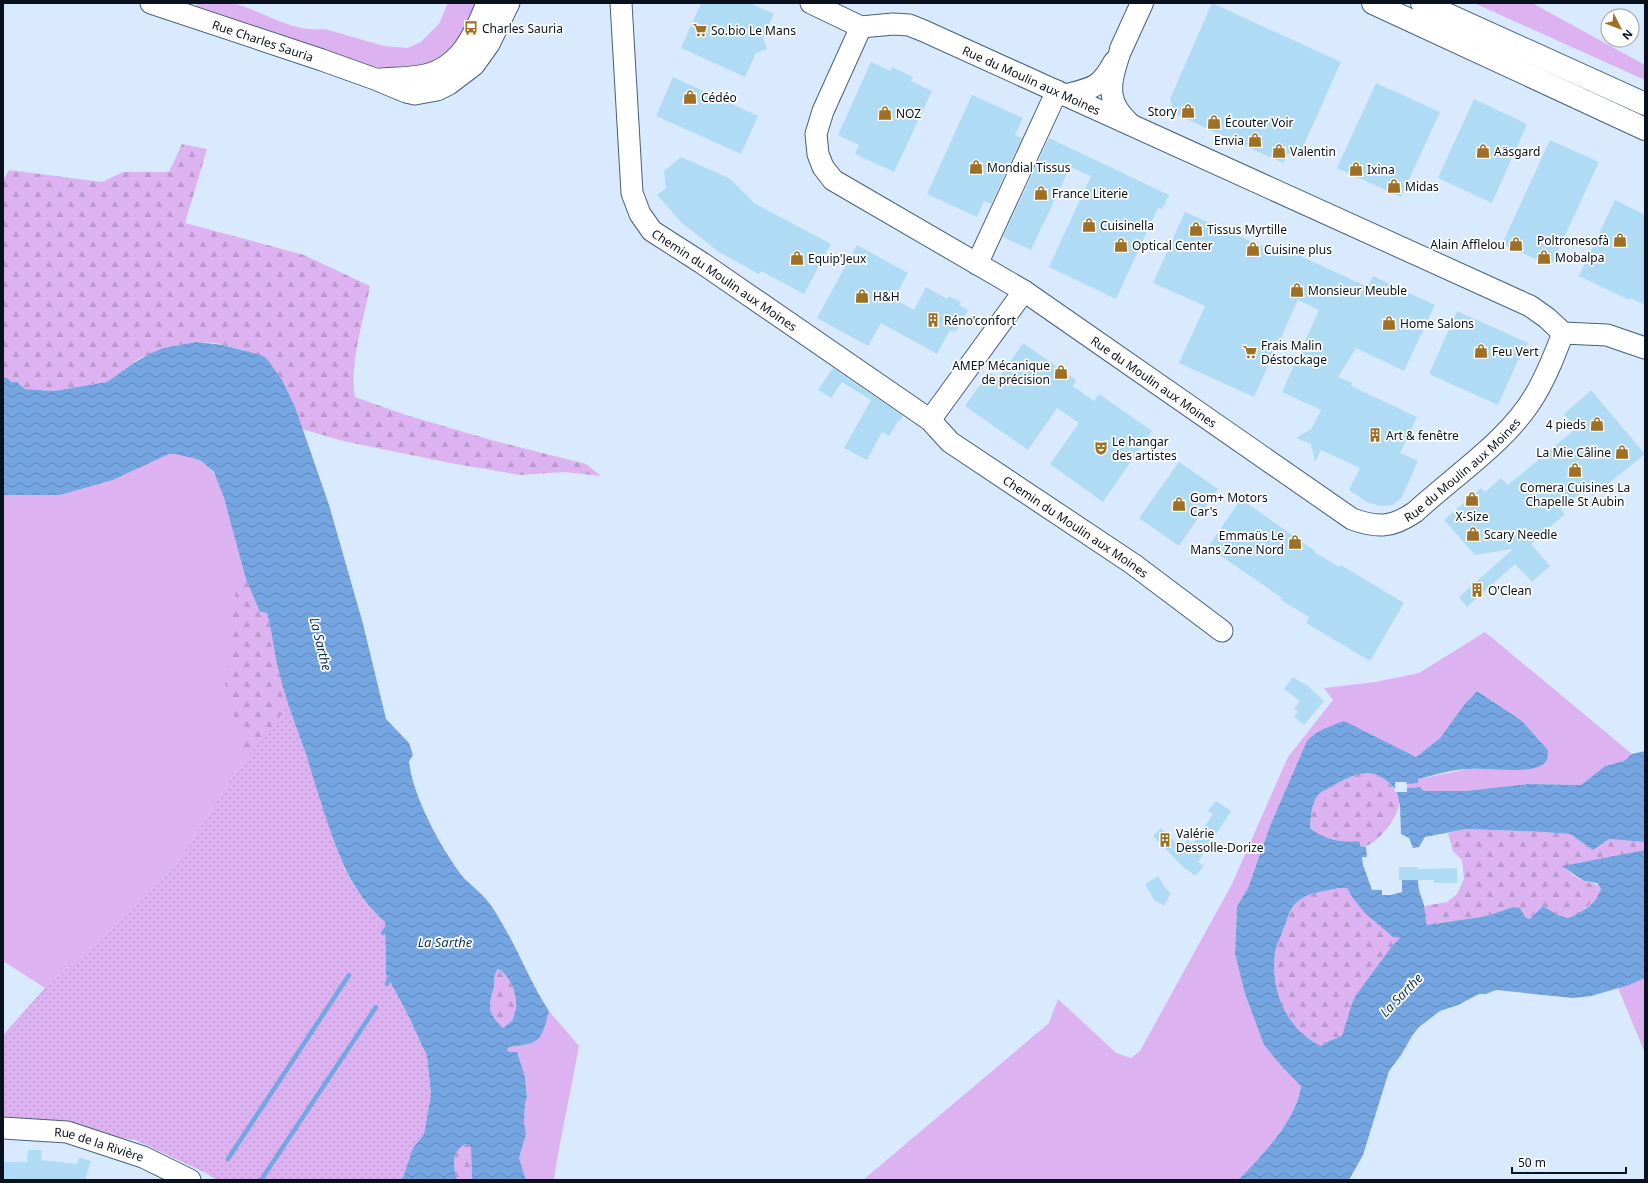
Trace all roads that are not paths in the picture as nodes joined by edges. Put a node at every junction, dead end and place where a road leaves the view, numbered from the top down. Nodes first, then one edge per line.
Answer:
1 (151, 3) edge
2 (488, 3) edge
3 (509, 3) edge
4 (621, 3) edge
5 (811, 3) edge
6 (1142, 3) edge
7 (1373, 3) edge
8 (1422, 3) edge
9 (1448, 3) edge
10 (861, 27) junction
11 (1436, 31) junction
12 (1519, 48) junction
13 (1121, 49) junction
14 (375, 79) junction
15 (1061, 93) junction
16 (1645, 104) edge
17 (1131, 125) junction
18 (1645, 129) edge
19 (1645, 141) edge
20 (977, 264) junction
21 (1024, 291) junction
22 (1563, 333) junction
23 (1645, 348) edge
24 (930, 420) junction
25 (1222, 631) dead end
26 (3, 1128) edge
27 (190, 1180) edge

1 - 14 street, Rue Charles Sauria
2 - 14 street, Rue Charles Sauria
3 - 14 street, Rue Charles Sauria
4 - 24 street, Chemin du Moulin aux Moines
5 - 10 street
6 - 13 highway
7 - 11 highway
8 - 12 highway
9 - 12 highway
10 - 15 street, Rue du Moulin aux Moines
10 - 20 street, Rue du Moulin aux Moines
11 - 18 highway
11 - 19 highway
12 - 16 highway
13 - 15 street
13 - 17 street
15 - 17 street, Rue du Moulin aux Moines
15 - 20 street
17 - 22 street, Rue du Moulin aux Moines
20 - 21 street, Rue du Moulin aux Moines
21 - 22 street, Rue du Moulin aux Moines
21 - 24 street
22 - 23 street
24 - 25 street, Chemin du Moulin aux Moines
26 - 27 street, Rue de la Rivière

